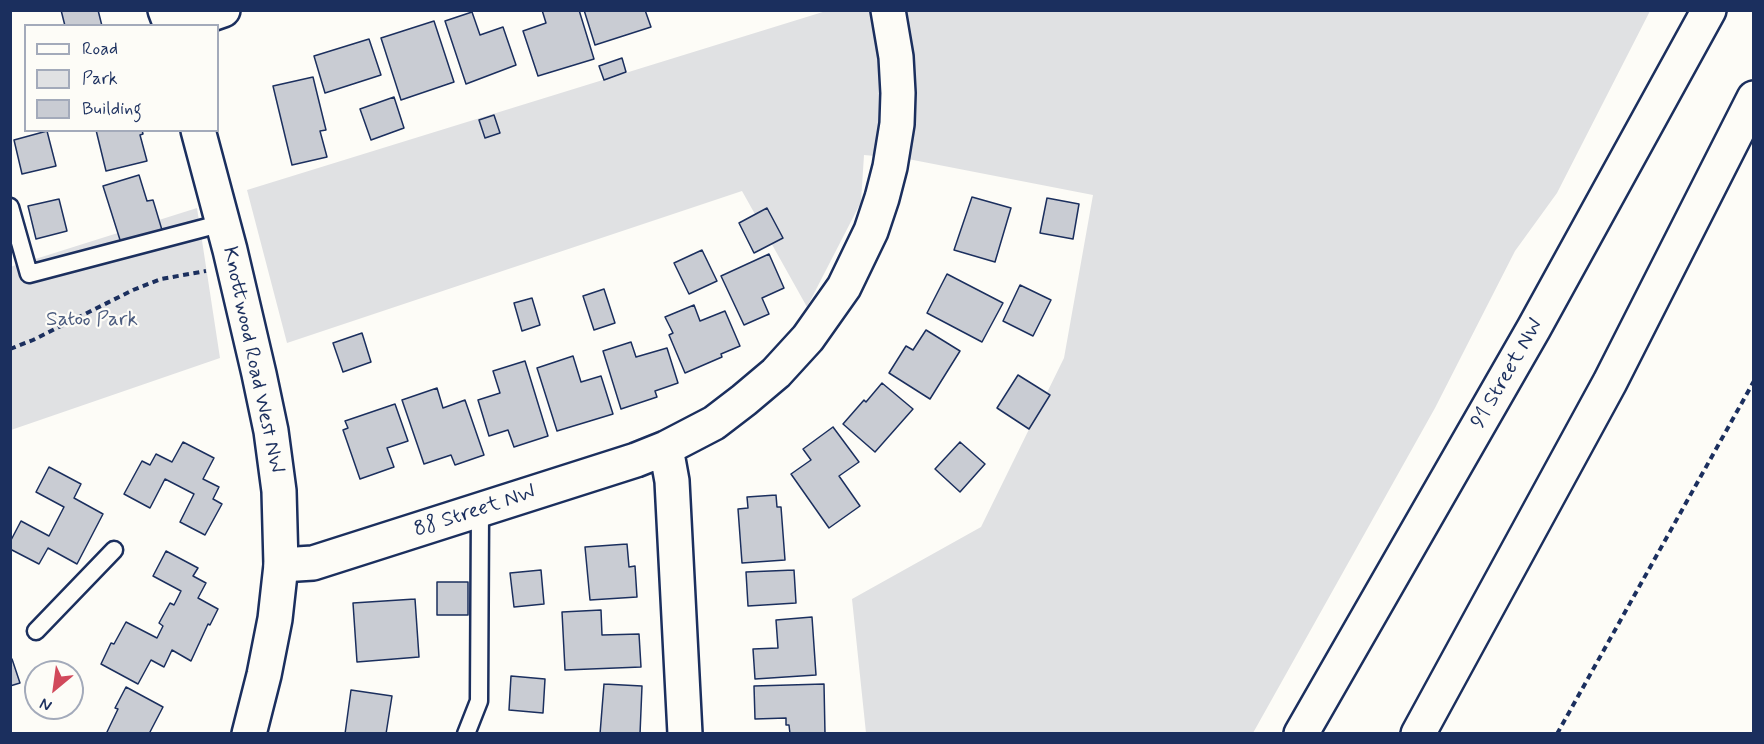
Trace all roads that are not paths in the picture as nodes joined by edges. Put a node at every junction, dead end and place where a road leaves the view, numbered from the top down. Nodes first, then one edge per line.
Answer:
1 (223, 10) edge
2 (888, 10) edge
3 (1709, 10) edge
4 (183, 24) edge
5 (1754, 98) edge
6 (199, 132) edge
7 (10, 207) edge
8 (223, 222) junction
9 (666, 448) junction
10 (480, 511) junction
11 (114, 550) dead end
12 (281, 565) junction
13 (36, 632) dead end
14 (249, 734) edge
15 (466, 734) edge
16 (685, 734) edge
17 (1301, 734) edge
18 (1418, 734) edge

1 - 4 street
2 - 9 street, 88 Street NW
3 - 17 street, 91 Street NW
5 - 18 street
6 - 8 street, Knottwood Road West NW
7 - 8 lane
8 - 12 street, Knottwood Road West NW
9 - 10 street, 88 Street NW
9 - 16 street
10 - 12 street, 88 Street NW
10 - 15 lane
11 - 13 lane
12 - 14 street, Knottwood Road West NW

